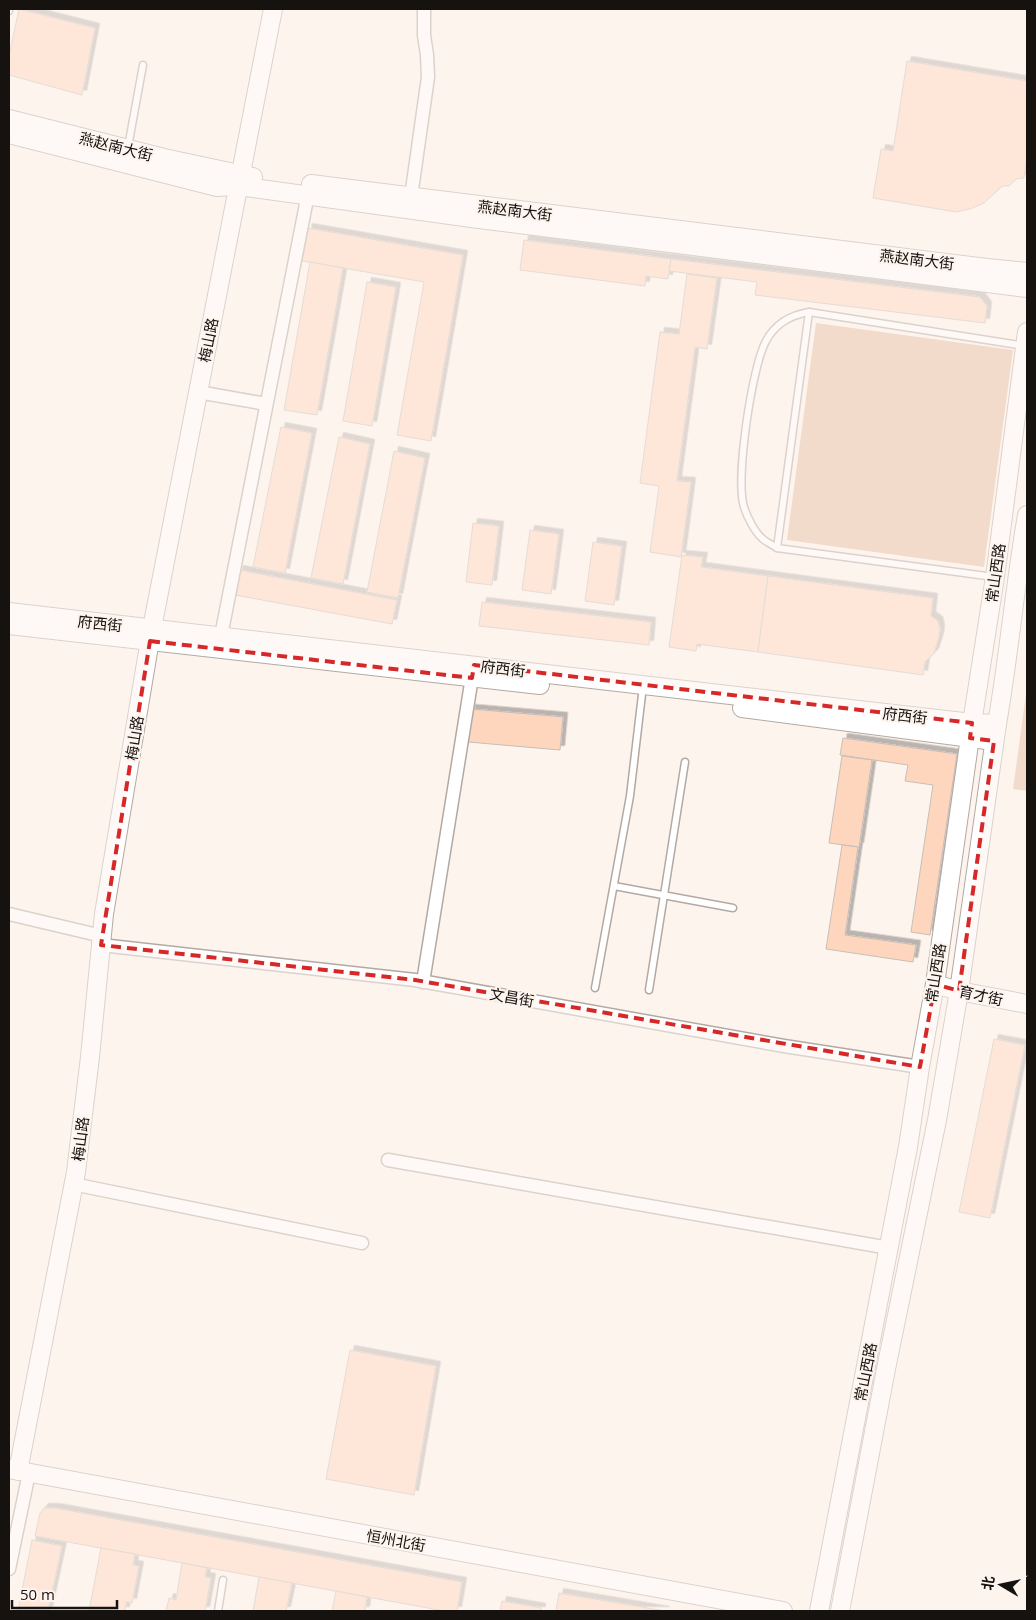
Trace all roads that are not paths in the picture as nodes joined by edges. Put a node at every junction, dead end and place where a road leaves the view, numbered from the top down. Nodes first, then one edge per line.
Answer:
1 (273, 9) edge
2 (424, 9) edge
3 (143, 65) dead end
4 (9, 120) edge
5 (9, 134) edge
6 (127, 149) junction
7 (240, 181) junction
8 (308, 190) junction
9 (412, 197) junction
10 (1027, 272) edge
11 (1027, 288) edge
12 (809, 312) junction
13 (1026, 339) edge
14 (198, 392) junction
15 (266, 404) junction
16 (1027, 514) edge
17 (777, 548) junction
18 (995, 577) junction
19 (9, 612) edge
20 (9, 625) edge
21 (151, 634) junction
22 (220, 636) junction
23 (473, 672) junction
24 (643, 690) junction
25 (971, 731) junction
26 (995, 733) junction
27 (685, 762) dead end
28 (614, 886) junction
29 (664, 895) junction
30 (734, 908) dead end
31 (9, 914) edge
32 (102, 940) junction
33 (423, 982) junction
34 (935, 984) junction
35 (595, 988) dead end
36 (649, 990) dead end
37 (959, 991) junction
38 (1027, 1004) edge
39 (920, 1067) junction
40 (388, 1160) dead end
41 (73, 1184) junction
42 (362, 1243) dead end
43 (889, 1248) junction
44 (19, 1471) edge
45 (9, 1569) edge
46 (223, 1580) dead end
47 (218, 1611) edge
48 (782, 1611) edge
49 (819, 1611) edge
50 (840, 1611) edge

1 - 7 main road, 梅山路
2 - 9 street
3 - 6 lane
4 - 6 main road, 燕赵南大街
5 - 7 main road
6 - 7 main road, 燕赵南大街
7 - 8 main road
7 - 14 main road, 梅山路
8 - 9 main road, 燕赵南大街
8 - 11 main road
8 - 15 street
9 - 10 main road, 燕赵南大街
12 - 13 lane
12 - 17 lane
12 - 17 lane
13 - 18 main road, 常山西路
14 - 15 street
14 - 21 main road, 梅山路
15 - 22 street
16 - 26 main road, 常山西路
17 - 18 lane
18 - 25 main road, 常山西路
19 - 21 main road, 府西街
20 - 21 main road
21 - 22 main road, 府西街
21 - 23 main road
21 - 32 main road, 梅山路
22 - 23 main road, 府西街
23 - 24 main road, 府西街
23 - 33 street
24 - 25 main road, 府西街
24 - 28 lane
25 - 26 main road, 府西街
25 - 34 main road, 常山西路
26 - 37 main road, 常山西路
27 - 29 lane
28 - 29 lane
28 - 35 lane
29 - 30 lane
29 - 36 lane
31 - 32 street, 文昌街
32 - 33 street, 文昌街
32 - 41 main road, 梅山路
33 - 39 street, 文昌街
34 - 37 main road, 育才街
34 - 39 main road, 常山西路
37 - 38 main road, 育才街
37 - 50 main road, 常山西路
39 - 43 main road, 常山西路
40 - 43 street
41 - 42 street
41 - 44 main road, 梅山路
43 - 49 main road, 常山西路
44 - 45 street
44 - 48 main road, 恒州北街
46 - 47 lane

